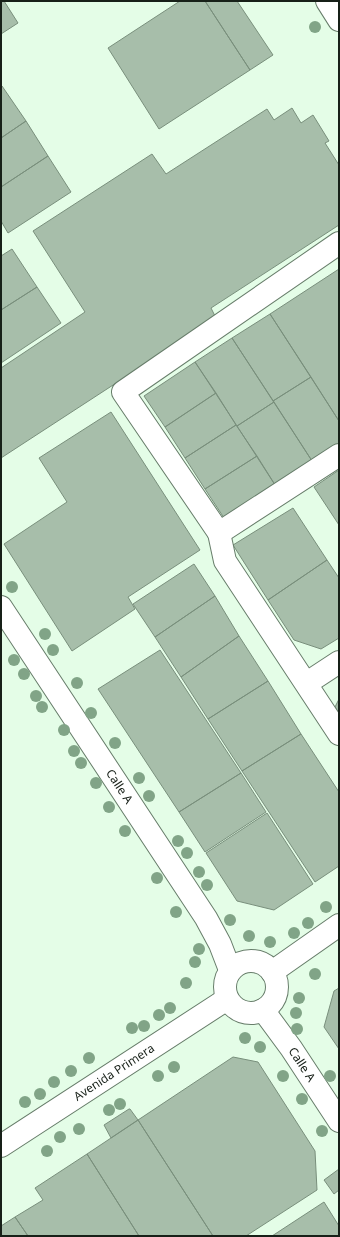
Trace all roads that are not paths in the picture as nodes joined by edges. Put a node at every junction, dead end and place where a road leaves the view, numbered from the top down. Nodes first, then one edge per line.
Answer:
1 (327, 1) edge
2 (339, 20) edge
3 (339, 243) edge
4 (339, 455) edge
5 (219, 533) junction
6 (1, 607) edge
7 (339, 662) edge
8 (307, 683) junction
9 (339, 734) edge
10 (339, 925) edge
11 (230, 970) junction
12 (272, 972) junction
13 (227, 999) junction
14 (263, 1010) junction
15 (339, 1121) edge
16 (1, 1146) edge

1 - 2 street
3 - 5 street
4 - 5 street
5 - 8 street
6 - 11 street, Calle A
7 - 8 street
8 - 9 street
10 - 12 street
11 - 12 street
11 - 13 street
12 - 14 street
13 - 14 street
13 - 16 street, Avenida Primera
14 - 15 street, Calle A

